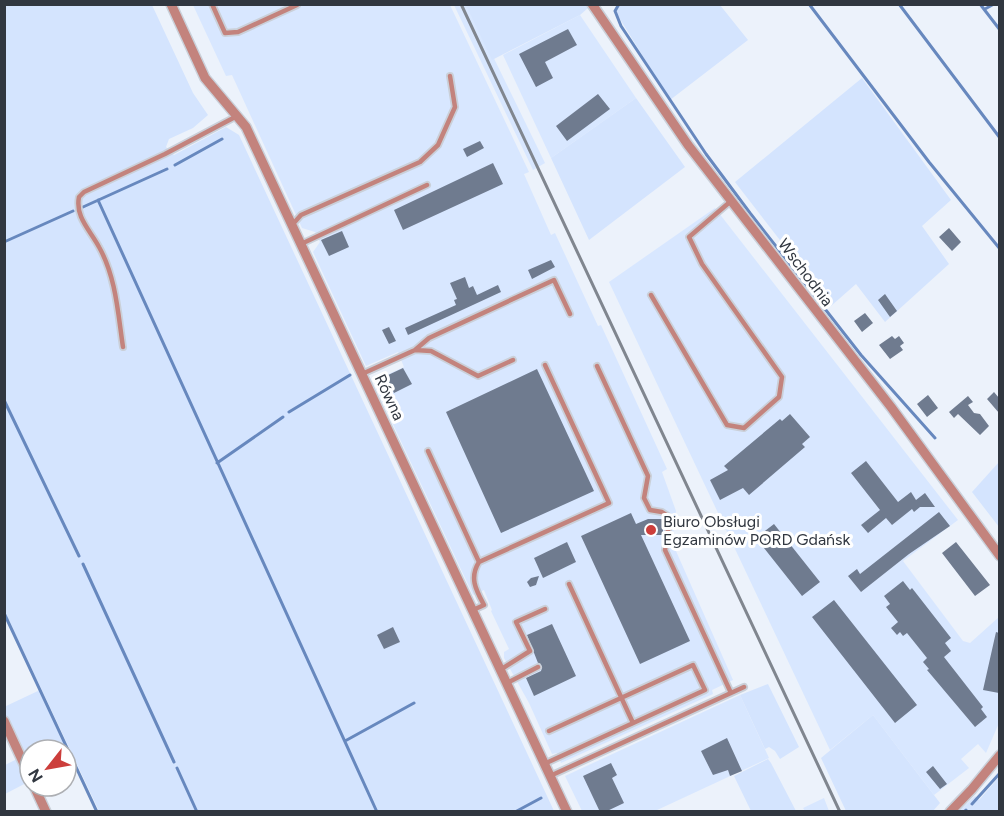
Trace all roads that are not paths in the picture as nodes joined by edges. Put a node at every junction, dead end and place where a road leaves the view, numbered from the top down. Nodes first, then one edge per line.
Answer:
1 (171, 4) edge
2 (212, 4) edge
3 (297, 5) edge
4 (606, 5) edge
5 (595, 8) edge
6 (450, 76) dead end
7 (237, 116) junction
8 (427, 184) dead end
9 (731, 201) junction
10 (292, 225) junction
11 (301, 244) junction
12 (651, 295) dead end
13 (570, 314) dead end
14 (123, 347) dead end
15 (415, 350) junction
16 (513, 360) dead end
17 (545, 365) dead end
18 (597, 366) dead end
19 (362, 374) junction
20 (428, 451) dead end
21 (999, 556) edge
22 (479, 562) junction
23 (569, 584) dead end
24 (545, 609) dead end
25 (473, 610) junction
26 (538, 667) dead end
27 (500, 670) junction
28 (507, 683) junction
29 (744, 687) dead end
30 (731, 693) junction
31 (621, 698) junction
32 (4, 722) edge
33 (633, 723) junction
34 (549, 731) dead end
35 (18, 752) edge
36 (999, 755) edge
37 (544, 764) junction
38 (550, 776) junction
39 (40, 798) edge
40 (46, 812) edge
41 (567, 812) edge
42 (950, 812) edge

1 - 7 street, Równa
2 - 3 lane
4 - 5 street
5 - 9 street, Wschodnia
6 - 10 lane
7 - 10 street, Równa
7 - 14 lane
8 - 11 lane
9 - 12 lane
9 - 21 street, Wschodnia
10 - 11 street, Równa
11 - 19 street, Równa
13 - 15 lane
15 - 16 lane
15 - 19 lane
17 - 22 lane
18 - 30 lane
19 - 25 street, Równa
20 - 22 lane
22 - 25 lane
23 - 31 lane
24 - 27 lane
25 - 27 street, Równa
26 - 28 lane
27 - 28 street, Równa
28 - 37 street, Równa
29 - 30 lane
30 - 38 lane
31 - 33 lane
31 - 33 lane
31 - 34 lane
32 - 35 street
33 - 37 lane
36 - 42 street
37 - 38 street, Równa
38 - 41 street, Równa
39 - 40 street

